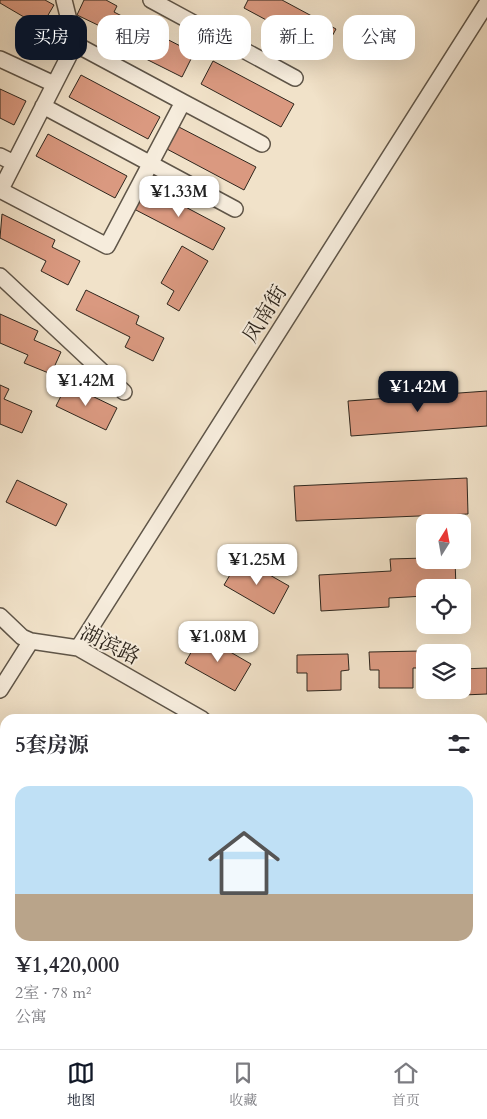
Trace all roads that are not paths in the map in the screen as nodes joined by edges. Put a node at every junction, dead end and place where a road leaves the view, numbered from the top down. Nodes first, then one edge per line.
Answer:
1 (64, 0) edge
2 (151, 0) edge
3 (487, 3) edge
4 (67, 15) edge
5 (87, 51) edge
6 (0, 59) edge
7 (66, 60) edge
8 (295, 78) dead end
9 (54, 84) junction
10 (183, 102) junction
11 (43, 106) junction
12 (262, 144) dead end
13 (0, 156) edge
14 (14, 163) junction
15 (150, 164) junction
16 (0, 191) edge
17 (235, 209) dead end
18 (0, 276) edge
19 (124, 392) dead end
20 (0, 616) edge
21 (32, 641) junction
22 (78, 648) junction
23 (0, 690) edge
24 (193, 714) edge

1 - 4 street
2 - 8 street
3 - 22 street, 凤南街
5 - 10 street
6 - 9 street
7 - 9 street
9 - 11 street
10 - 12 street
10 - 15 street
11 - 14 street
11 - 15 street
13 - 14 street
14 - 16 street
15 - 16 street
15 - 17 street
18 - 19 street
20 - 21 street, 湖滨路
21 - 22 street, 湖滨路
21 - 23 street
22 - 24 street, 湖滨路

